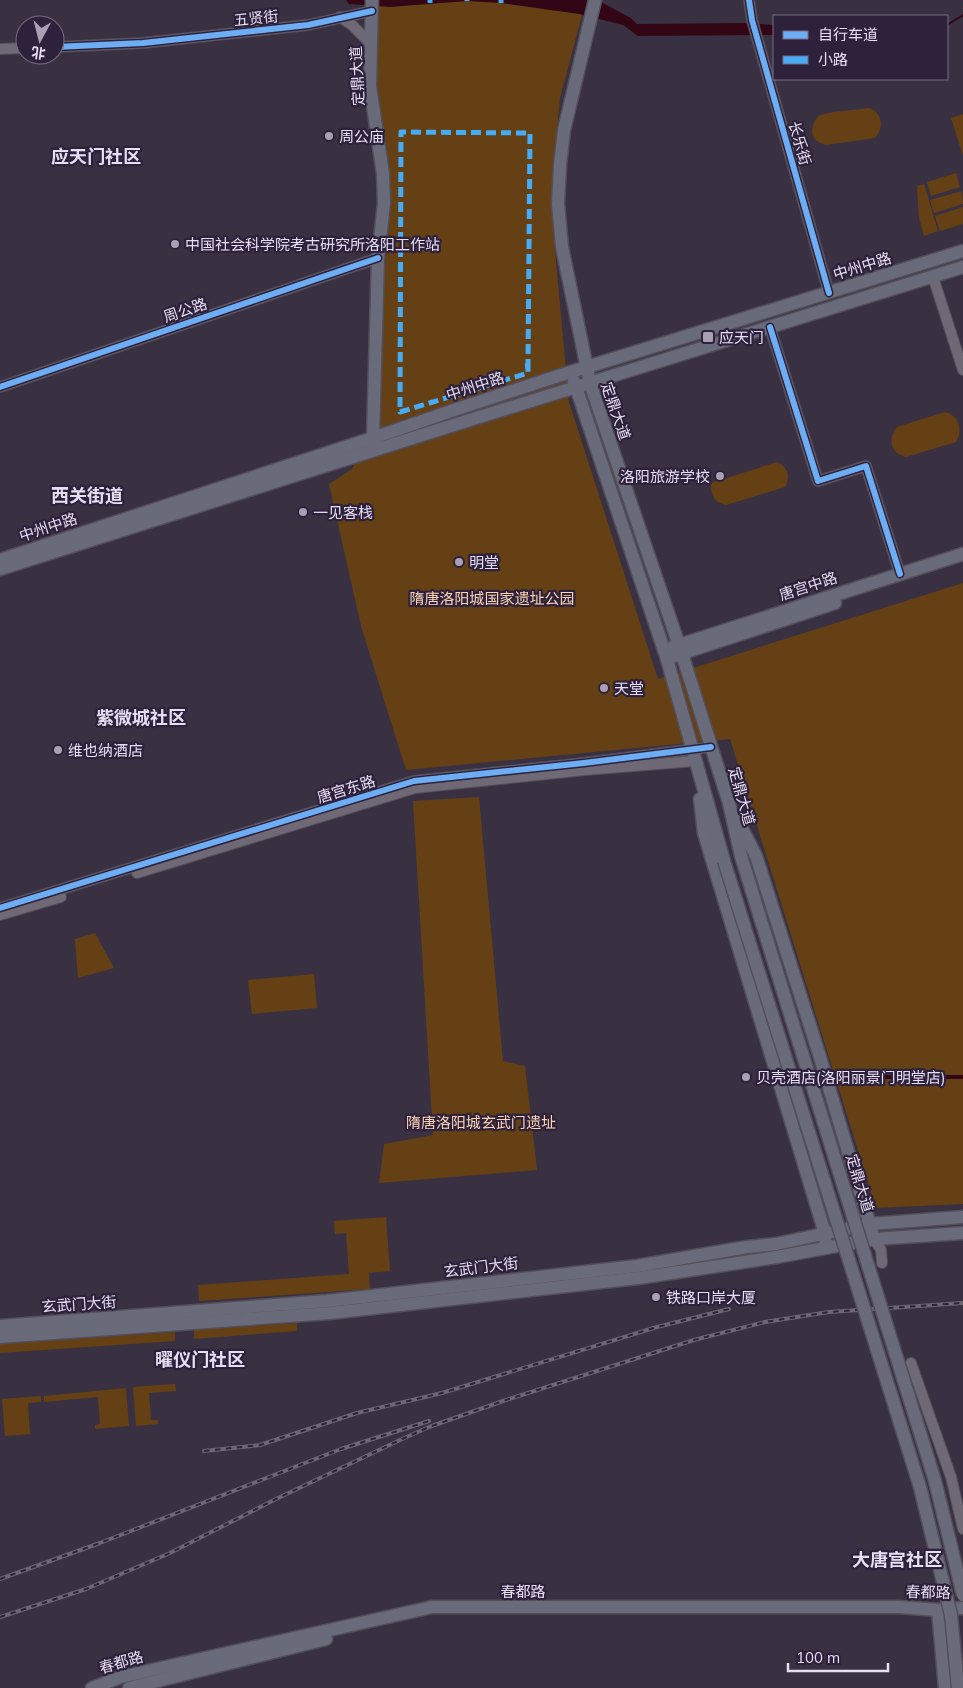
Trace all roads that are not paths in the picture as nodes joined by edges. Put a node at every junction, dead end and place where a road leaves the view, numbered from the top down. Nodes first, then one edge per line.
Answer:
1 (595, 0) edge
2 (749, 0) edge
3 (372, 6) edge
4 (340, 17) junction
5 (371, 44) junction
6 (65, 47) edge
7 (15, 48) edge
8 (0, 49) edge
9 (963, 251) edge
10 (378, 258) junction
11 (963, 267) edge
12 (933, 277) junction
13 (829, 293) junction
14 (770, 327) junction
15 (586, 367) junction
16 (963, 370) edge
17 (571, 372) junction
18 (590, 383) junction
19 (0, 387) edge
20 (576, 387) junction
21 (375, 444) junction
22 (963, 554) edge
23 (0, 560) edge
24 (963, 562) edge
25 (0, 570) edge
26 (900, 574) junction
27 (680, 649) junction
28 (665, 654) junction
29 (711, 746) junction
30 (693, 755) junction
31 (747, 852) junction
32 (719, 864) junction
33 (0, 908) edge
34 (0, 915) edge
35 (819, 1054) junction
36 (775, 1068) junction
37 (963, 1217) edge
38 (870, 1224) junction
39 (963, 1233) edge
40 (825, 1234) junction
41 (874, 1239) junction
42 (827, 1249) junction
43 (882, 1263) dead end
44 (0, 1326) edge
45 (0, 1337) edge
46 (911, 1363) dead end
47 (963, 1529) edge
48 (963, 1595) edge
49 (963, 1608) edge
50 (939, 1612) junction
51 (963, 1614) edge
52 (94, 1688) edge
53 (129, 1688) edge
54 (945, 1688) edge
55 (958, 1688) edge

1 - 15 main road, 定鼎大道
2 - 13 street, 长乐街
3 - 4 street, 五贤街
3 - 5 main road, 定鼎大道
4 - 5 street
4 - 6 street, 五贤街
5 - 10 main road, 定鼎大道
7 - 8 street
9 - 13 main road, 中州中路
10 - 19 street, 周公路
10 - 21 main road, 定鼎大道
11 - 12 main road, 中州中路
12 - 14 main road, 中州中路
12 - 16 street
13 - 15 main road, 中州中路
14 - 18 main road, 中州中路
14 - 26 street
15 - 17 main road, 中州中路
15 - 18 main road, 定鼎大道
17 - 20 main road, 定鼎大道
17 - 21 main road, 中州中路
18 - 20 main road, 中州中路
18 - 27 main road, 定鼎大道
20 - 21 main road, 中州中路
20 - 28 main road, 定鼎大道
21 - 23 main road, 中州中路
21 - 25 main road, 中州中路
22 - 26 main road, 唐宫中路
24 - 27 main road, 唐宫中路
26 - 27 main road, 唐宫中路
27 - 28 main road, 唐宫中路
27 - 29 main road, 定鼎大道
28 - 30 main road, 定鼎大道
29 - 30 street, 唐宫东路
29 - 31 main road, 定鼎大道
30 - 32 main road, 定鼎大道
30 - 33 street, 唐宫东路
30 - 34 street, 唐宫东路
31 - 35 main road
31 - 48 main road, 定鼎大道, bridge
32 - 36 main road
32 - 55 main road, 定鼎大道, bridge
35 - 36 main road
35 - 38 main road
36 - 40 main road
37 - 38 main road, 玄武门大街
38 - 40 main road, 玄武门大街
38 - 41 main road
39 - 41 main road, 玄武门大街
40 - 42 main road
40 - 44 main road, 玄武门大街
41 - 42 main road, 玄武门大街
41 - 43 street
42 - 45 main road, 玄武门大街
46 - 47 street
49 - 50 main road, 春都路
50 - 51 main road, 春都路
50 - 52 main road, 春都路
50 - 53 main road, 春都路
50 - 54 main road

